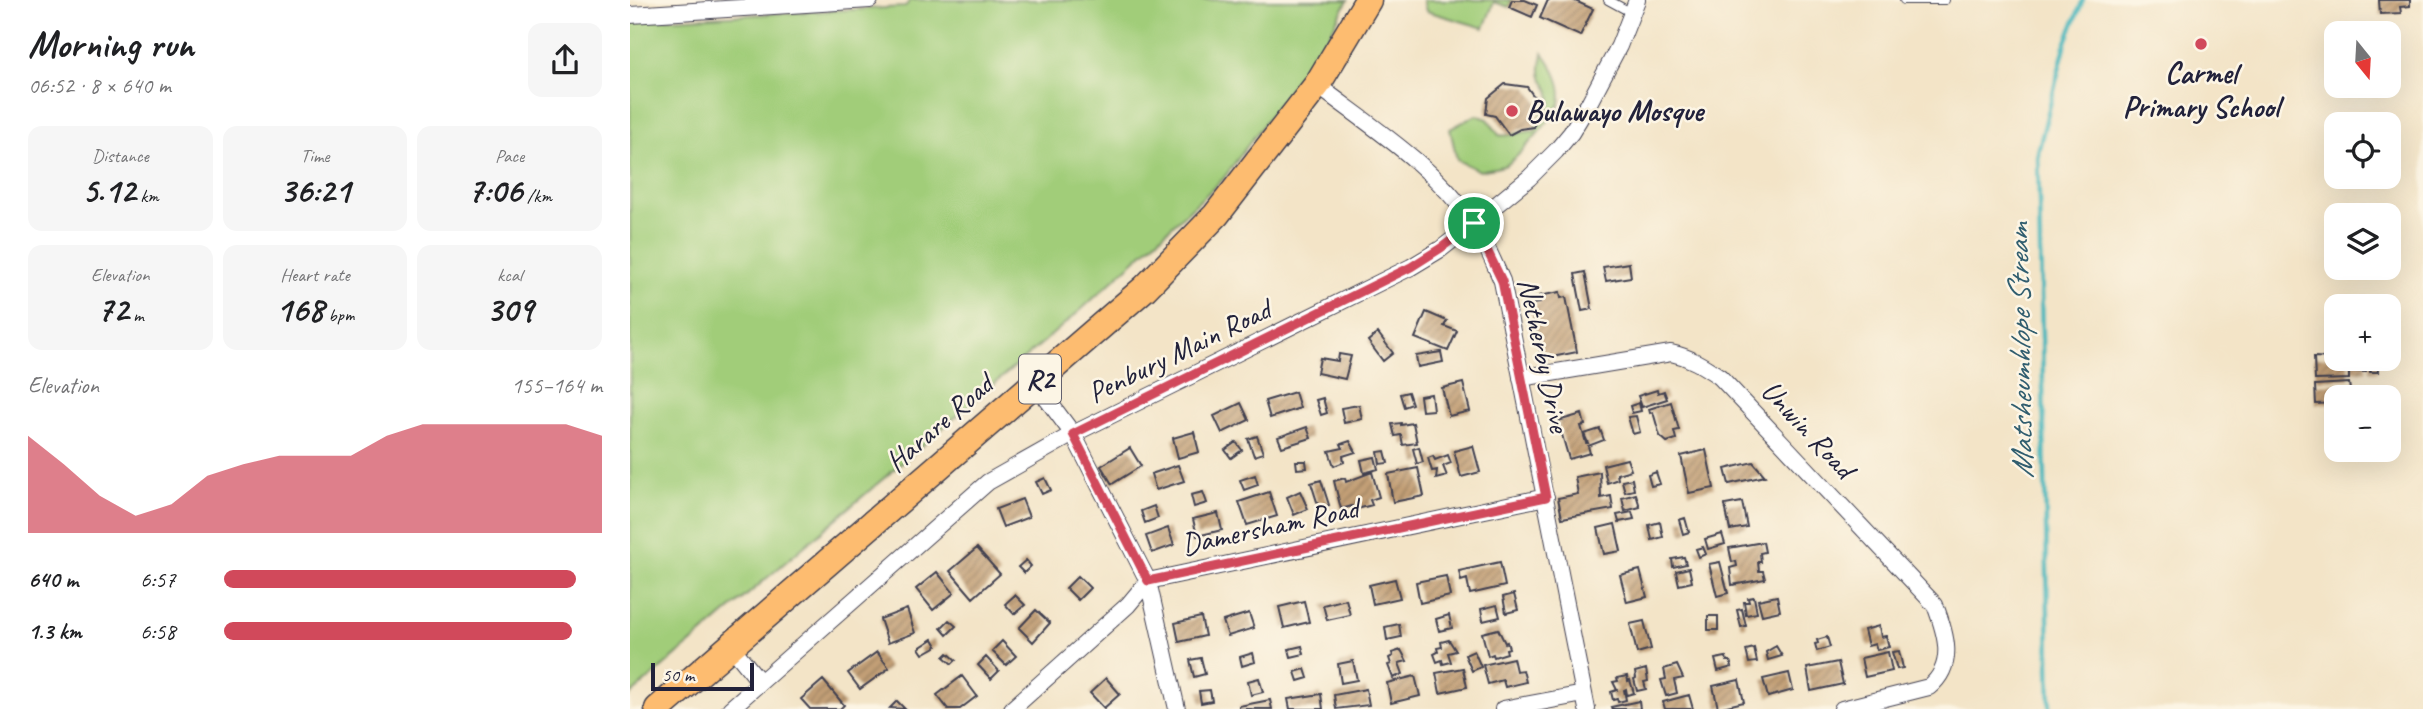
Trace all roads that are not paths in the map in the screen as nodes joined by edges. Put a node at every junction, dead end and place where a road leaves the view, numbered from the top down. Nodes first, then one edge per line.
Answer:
1 (870, 0) edge
2 (1368, 0) edge
3 (1608, 0) edge
4 (1904, 0) edge
5 (1945, 0) edge
6 (674, 6) edge
7 (1634, 7) edge
8 (630, 15) edge
9 (1317, 85) junction
10 (1474, 223) junction
11 (1521, 378) junction
12 (1035, 383) junction
13 (1073, 434) junction
14 (1546, 497) junction
15 (1148, 581) junction
16 (731, 646) junction
17 (760, 682) junction
18 (1586, 702) edge
19 (658, 709) edge
20 (730, 709) edge
21 (1012, 709) edge
22 (1177, 709) edge
23 (1503, 709) edge
24 (1842, 709) edge

1 - 6 street
2 - 9 highway, Harare Road / R2
3 - 7 lane
4 - 5 lane
6 - 8 street
7 - 10 street, Penbury Main Road
9 - 10 street, Netherby Drive
9 - 12 highway, Harare Road / R2
10 - 11 street, Netherby Drive
10 - 13 street, Penbury Main Road
11 - 14 street, Netherby Drive
11 - 24 street, Unwin Road
12 - 13 street
12 - 16 highway, Harare Road / R2
13 - 15 street
13 - 17 street, Penbury Main Road
14 - 15 street, Damersham Road
14 - 18 street, Netherby Drive
15 - 21 street, Damersham Road
15 - 22 street
16 - 17 street
16 - 19 highway, Harare Road / R2
17 - 20 street, Penbury Main Road
18 - 23 street

